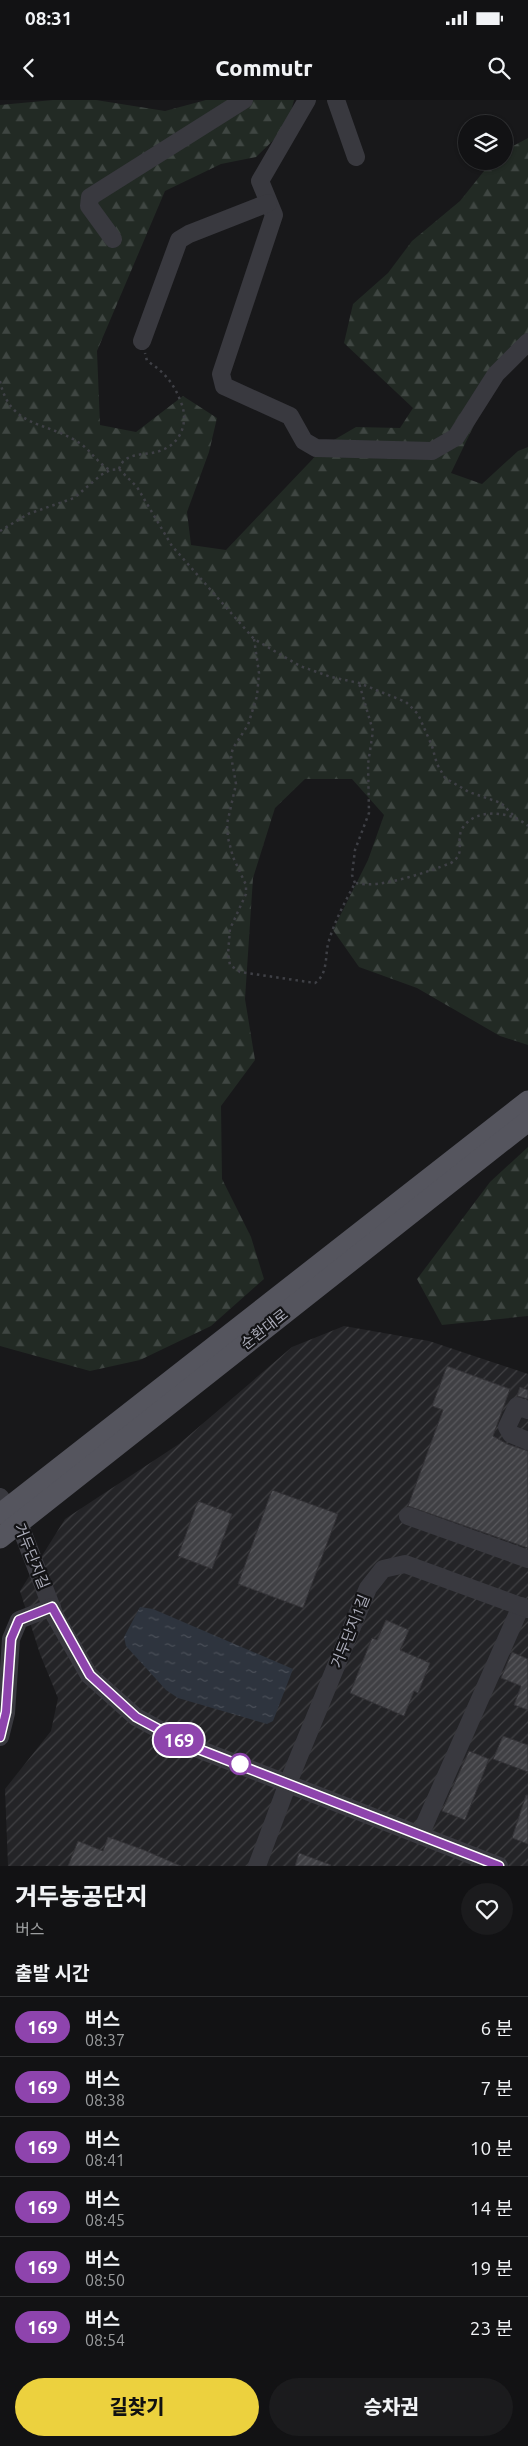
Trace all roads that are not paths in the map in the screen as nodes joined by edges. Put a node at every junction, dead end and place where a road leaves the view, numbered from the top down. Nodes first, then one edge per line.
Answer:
1 (244, 100) edge
2 (307, 100) edge
3 (336, 100) edge
4 (356, 157) dead end
5 (268, 203) junction
6 (113, 240) dead end
7 (142, 341) road end
8 (528, 342) edge
9 (528, 1100) edge
10 (528, 1121) edge
11 (528, 1410) edge
12 (528, 1441) edge
13 (7, 1510) edge
14 (408, 1516) dead end
15 (0, 1538) edge
16 (528, 1559) edge
17 (52, 1607) junction
18 (524, 1607) edge
19 (0, 1737) edge
20 (288, 1783) junction
21 (420, 1835) junction
22 (257, 1866) edge
23 (499, 1866) edge

1 - 6 street
2 - 5 street
3 - 4 street
5 - 7 street
5 - 8 street
9 - 13 main road, 순환대로
10 - 13 main road, 순환대로
11 - 12 street
13 - 15 main road, 순환대로
13 - 17 street, 거두단지길
14 - 16 street
17 - 19 street, 거두단지길
17 - 20 street, 거두단지길
18 - 20 street, 거두단지1길
18 - 21 street
20 - 21 street, 거두단지길
20 - 22 street, 거두단지1길
21 - 23 street, 거두단지길

